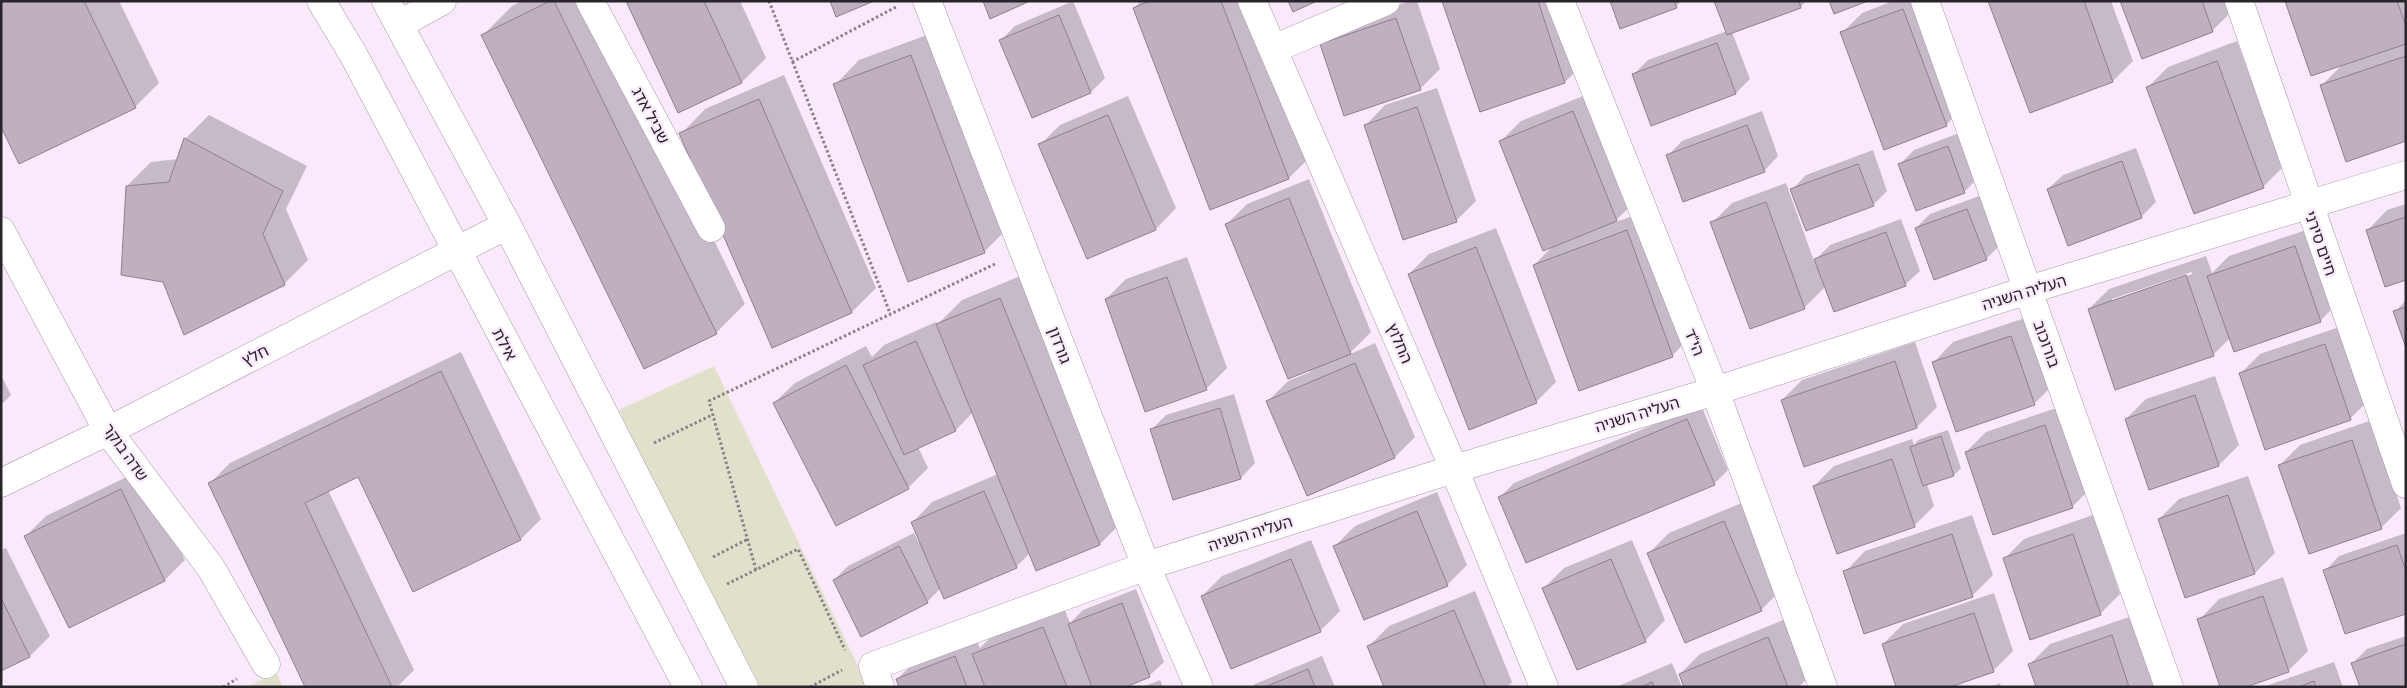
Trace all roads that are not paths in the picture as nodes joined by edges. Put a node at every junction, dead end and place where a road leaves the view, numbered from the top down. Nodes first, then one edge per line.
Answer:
1 (322, 1) edge
2 (386, 1) edge
3 (442, 1) edge
4 (590, 1) edge
5 (927, 1) edge
6 (1252, 1) edge
7 (1386, 1) edge
8 (1560, 1) edge
9 (1925, 1) edge
10 (2239, 1) edge
11 (400, 24) junction
12 (1273, 49) junction
13 (2406, 175) edge
14 (2308, 206) junction
15 (507, 225) junction
16 (711, 228) dead end
17 (1, 231) edge
18 (456, 252) junction
19 (2028, 290) junction
20 (1715, 391) junction
21 (108, 431) junction
22 (1454, 469) junction
23 (1, 483) edge
24 (2406, 484) edge
25 (1146, 566) junction
26 (266, 664) dead end
27 (877, 677) edge
28 (688, 687) edge
29 (744, 687) edge
30 (1199, 687) edge
31 (1544, 687) edge
32 (1823, 687) edge
33 (2169, 687) edge

1 - 18 street, אילת
2 - 11 street
3 - 11 street
4 - 16 street, שביל אדג
5 - 25 street, גורדון
6 - 12 street, החלוץ
7 - 12 street
8 - 20 street, הי"ד
9 - 19 street, בורוכוב
10 - 14 street, חיים סירני
11 - 15 street
12 - 22 street, החלוץ
13 - 14 street, העליה השניה
14 - 19 street, העליה השניה
14 - 24 street, חיים סירני
15 - 18 street, חלץ
15 - 29 street
17 - 21 street, שדה בוקר
18 - 21 street, חלץ
18 - 28 street, אילת
19 - 20 street, העליה השניה
19 - 33 street, בורוכוב
20 - 22 street, העליה השניה
20 - 32 street, הי"ד
21 - 23 street, חלץ
21 - 26 street, שדה בוקר
22 - 25 street, העליה השניה
22 - 31 street, החלוץ
25 - 27 street, העליה השניה
25 - 30 street, גורדון

